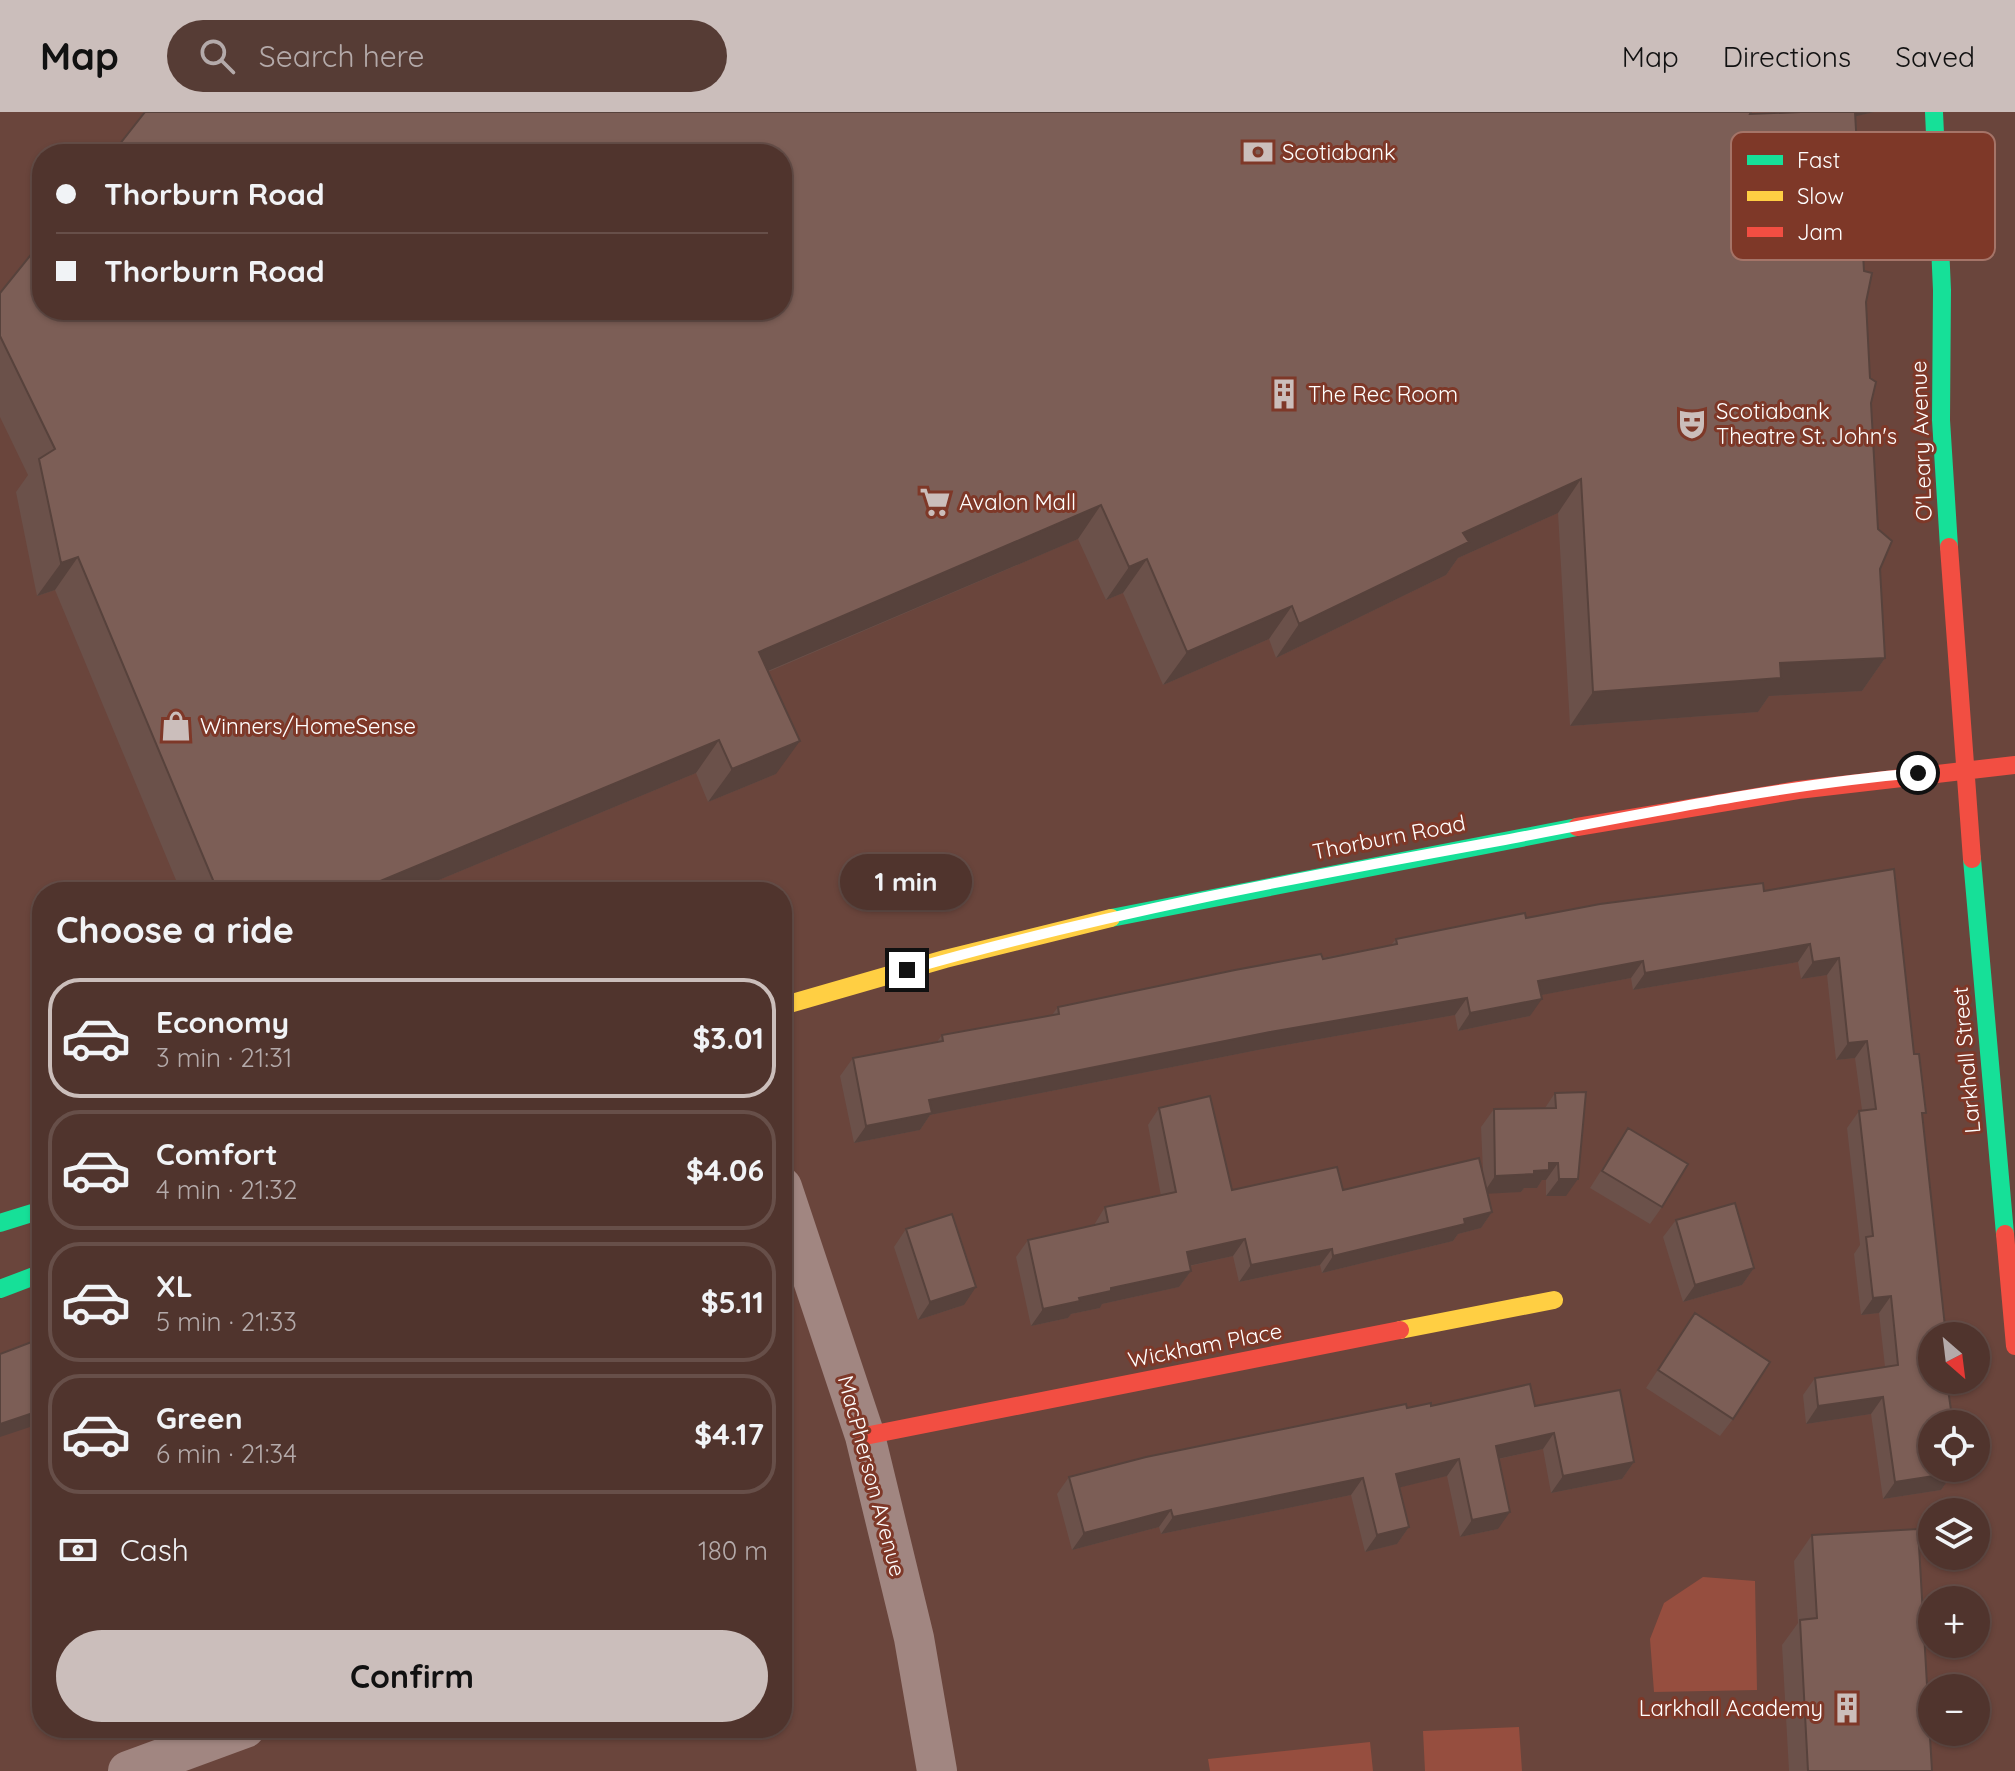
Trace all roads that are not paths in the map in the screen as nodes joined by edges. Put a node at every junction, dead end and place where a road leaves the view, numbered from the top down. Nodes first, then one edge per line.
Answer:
1 (1934, 112) edge
2 (1935, 132) edge
3 (1941, 260) edge
4 (2015, 765) edge
5 (1964, 769) junction
6 (792, 1003) edge
7 (32, 1213) edge
8 (792, 1217) edge
9 (0, 1223) edge
10 (2012, 1269) edge
11 (32, 1277) edge
12 (0, 1289) edge
13 (1554, 1300) dead end
14 (2015, 1346) edge
15 (865, 1436) junction
16 (218, 1738) edge
17 (128, 1771) edge
18 (937, 1771) edge

1 - 2 street, O'Leary Avenue
3 - 5 street, O'Leary Avenue
4 - 5 street, Thorburn Road
5 - 6 street, Thorburn Road
5 - 10 street, Larkhall Street
7 - 9 street
8 - 15 street, MacPherson Avenue
10 - 14 street, Larkhall Street
11 - 12 street
13 - 15 street, Wickham Place
15 - 18 street, MacPherson Avenue
16 - 17 street

